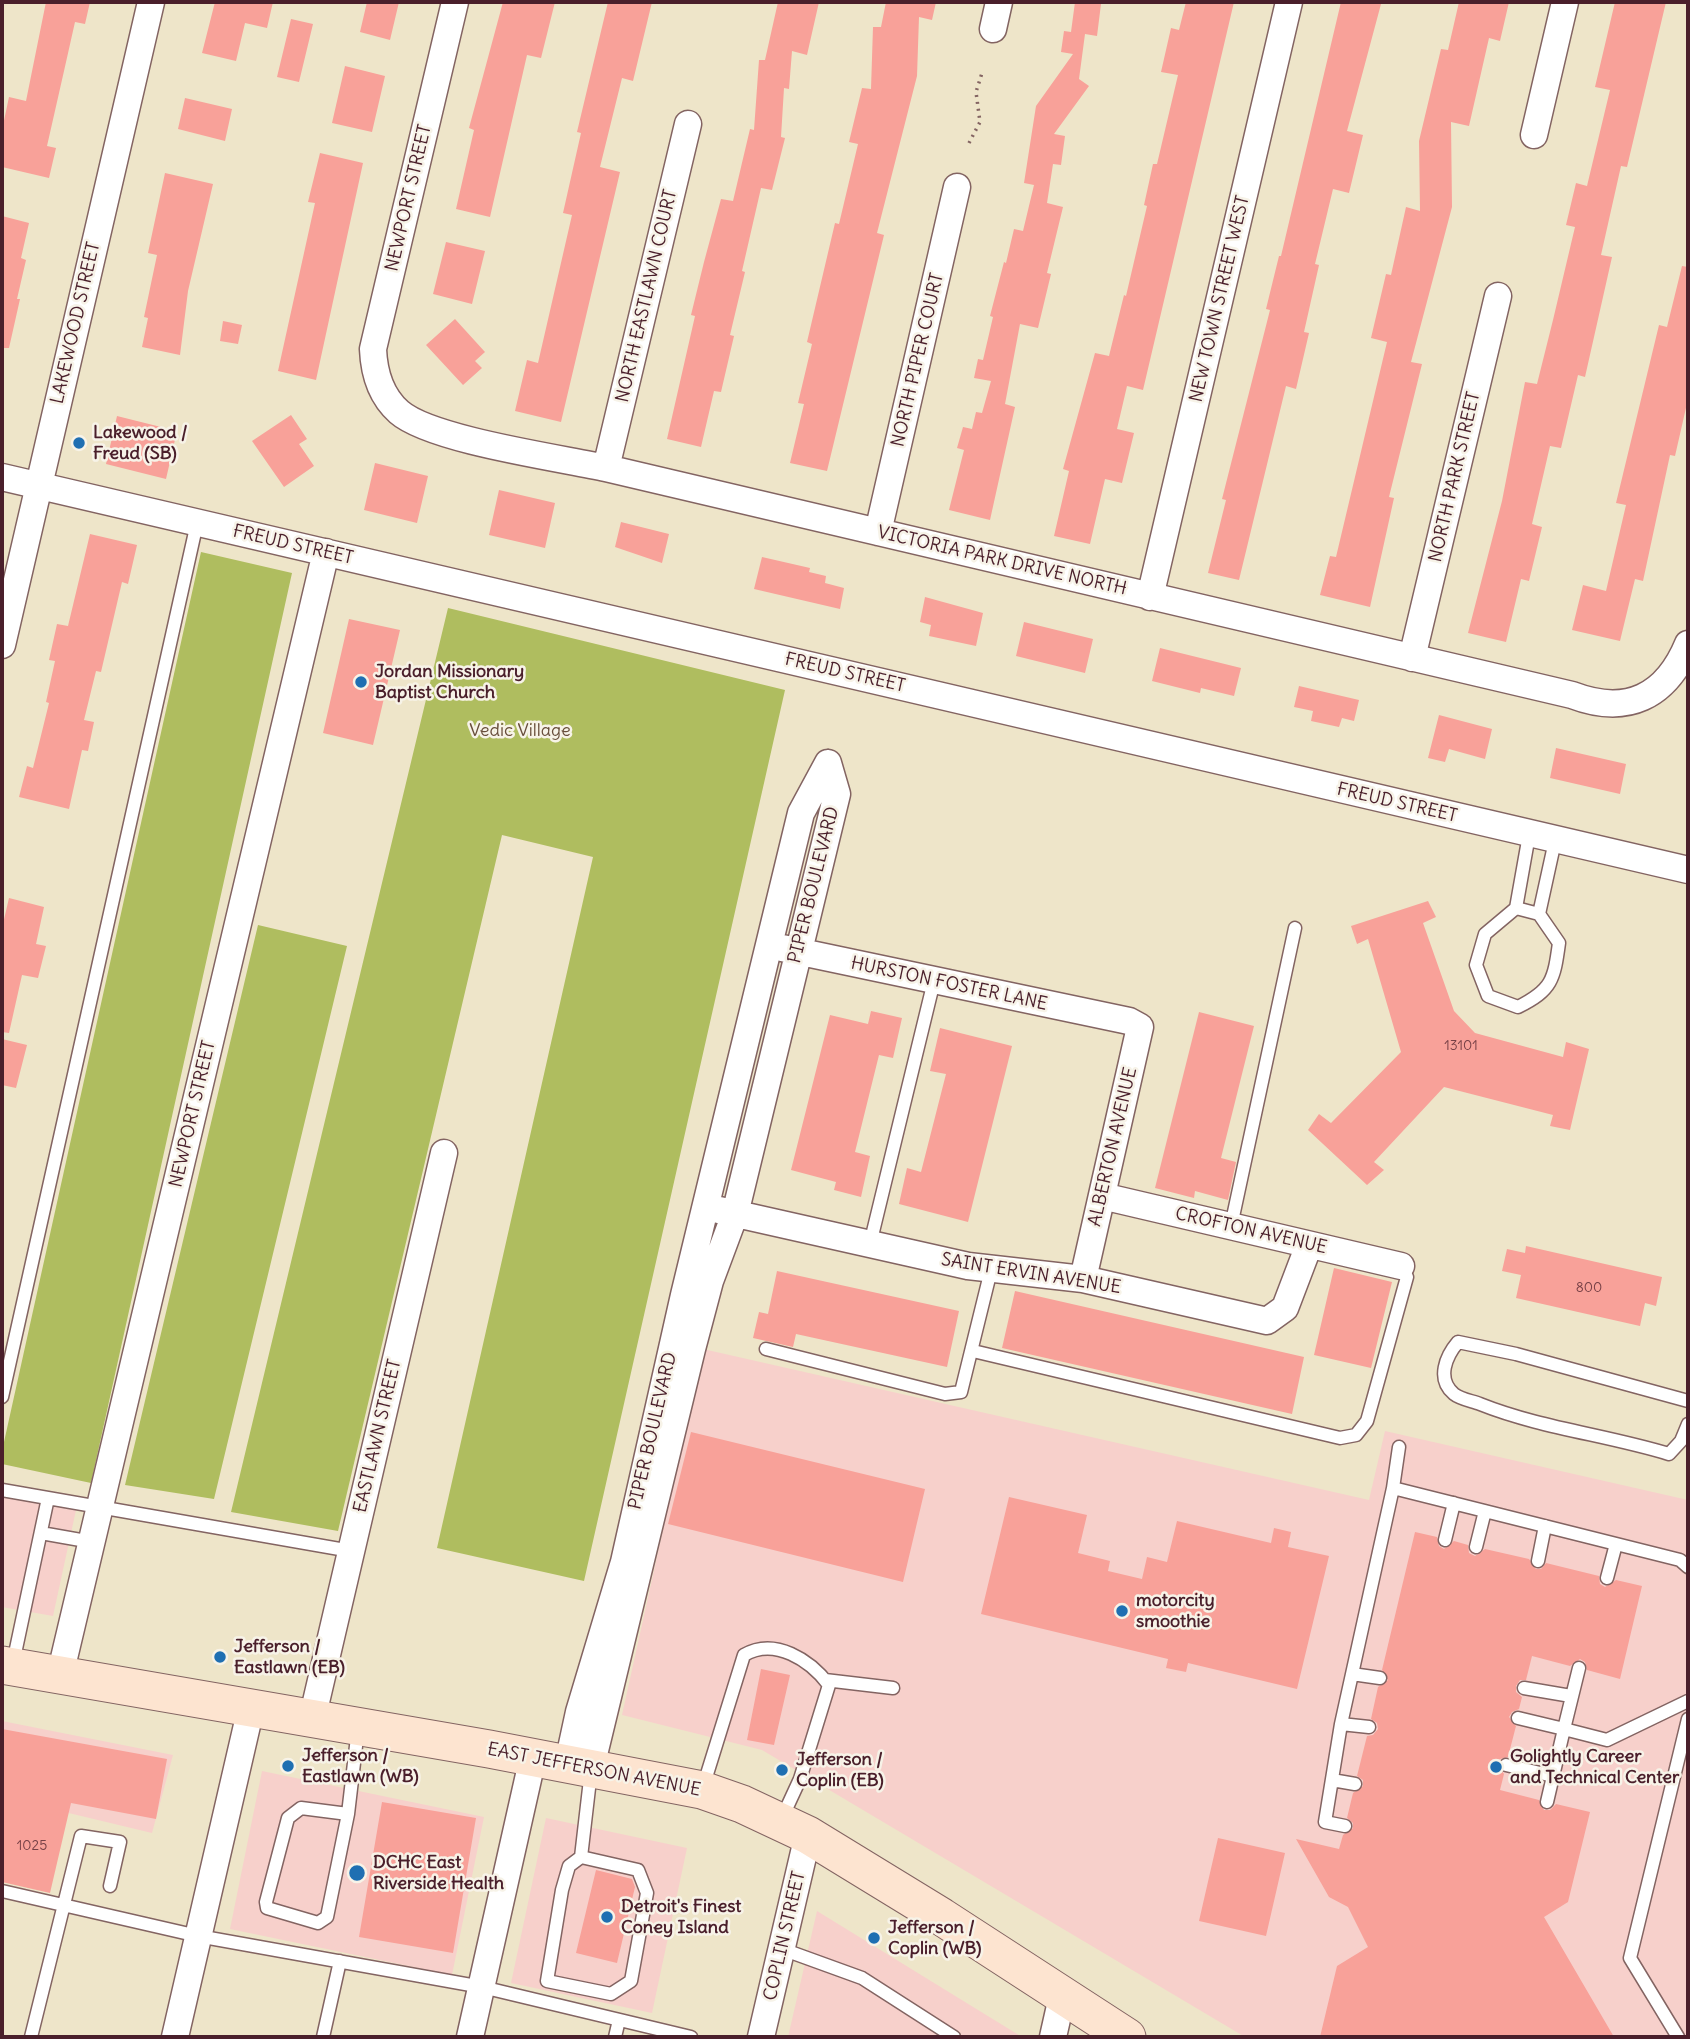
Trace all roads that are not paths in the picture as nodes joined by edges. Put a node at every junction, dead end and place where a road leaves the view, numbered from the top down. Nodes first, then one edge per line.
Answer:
1 (151, 2) edge
2 (455, 2) edge
3 (999, 2) edge
4 (1289, 2) edge
5 (1565, 2) edge
6 (993, 29) dead end
7 (688, 124) dead end
8 (1534, 135) dead end
9 (957, 187) dead end
10 (1498, 296) dead end
11 (385, 393) joint
12 (606, 468) junction
13 (2, 477) edge
14 (39, 485) junction
15 (197, 523) junction
16 (878, 532) junction
17 (326, 552) junction
18 (1150, 597) junction
19 (1688, 643) edge
20 (2, 645) edge
21 (1412, 658) junction
22 (1529, 835) junction
23 (1555, 841) junction
24 (1688, 870) edge
25 (1516, 908) junction
26 (1539, 914) junction
27 (1295, 929) dead end
28 (770, 945) junction
29 (797, 953) junction
30 (934, 981) junction
31 (1129, 1021) joint
32 (443, 1153) dead end
33 (1102, 1196) junction
34 (707, 1207) junction
35 (735, 1214) junction
36 (1231, 1226) junction
37 (870, 1244) junction
38 (1309, 1245) junction
39 (992, 1266) junction
40 (1401, 1266) joint
41 (1083, 1279) junction
42 (766, 1349) dead end
43 (972, 1351) junction
44 (2, 1396) edge
45 (1688, 1401) edge
46 (1688, 1424) edge
47 (1399, 1447) dead end
48 (1393, 1488) junction
49 (2, 1490) edge
50 (48, 1499) junction
51 (1454, 1503) junction
52 (100, 1508) junction
53 (1485, 1511) junction
54 (1545, 1526) junction
55 (41, 1533) junction
56 (1445, 1539) dead end
57 (92, 1542) junction
58 (1616, 1544) junction
59 (1476, 1547) dead end
60 (351, 1551) junction
61 (1538, 1561) dead end
62 (1688, 1567) edge
63 (1607, 1578) dead end
64 (7, 1666) edge
65 (1579, 1668) dead end
66 (1352, 1674) junction
67 (60, 1675) junction
68 (1380, 1678) dead end
69 (825, 1680) junction
70 (893, 1688) dead end
71 (1524, 1688) dead end
72 (1571, 1696) junction
73 (1688, 1701) edge
74 (251, 1708) junction
75 (1518, 1718) dead end
76 (312, 1719) junction
77 (1688, 1719) edge
78 (1341, 1724) junction
79 (358, 1727) junction
80 (1369, 1727) dead end
81 (1564, 1729) junction
82 (564, 1762) junction
83 (1506, 1765) dead end
84 (1553, 1776) junction
85 (1332, 1780) junction
86 (1355, 1784) dead end
87 (702, 1790) junction
88 (1547, 1802) dead end
89 (348, 1814) junction
90 (1345, 1826) dead end
91 (794, 1829) junction
92 (581, 1857) junction
93 (110, 1886) dead end
94 (2, 1891) edge
95 (62, 1905) junction
96 (198, 1936) junction
97 (782, 1949) junction
98 (340, 1961) junction
99 (482, 1987) junction
100 (1062, 1997) junction
101 (619, 2020) junction
102 (31, 2037) edge
103 (175, 2037) edge
104 (323, 2037) edge
105 (470, 2037) edge
106 (615, 2037) edge
107 (691, 2037) edge
108 (761, 2037) edge
109 (954, 2037) edge
110 (1053, 2037) edge
111 (1127, 2037) edge
112 (1678, 2037) edge

1 - 14 street, LAKEWOOD STREET
2 - 11 street, NEWPORT STREET
3 - 6 street
4 - 18 street, NEW TOWN STREET WEST
5 - 8 street
7 - 12 street, NORTH EASTLAWN COURT
9 - 16 street, NORTH PIPER COURT
10 - 21 street, NORTH PARK STREET
11 - 12 street, VICTORIA PARK DRIVE NORTH
12 - 16 street, VICTORIA PARK DRIVE NORTH
13 - 14 street, FREUD STREET
14 - 15 street, FREUD STREET
14 - 20 street, LAKEWOOD STREET
15 - 17 street, FREUD STREET
15 - 44 lane
16 - 18 street, VICTORIA PARK DRIVE NORTH
17 - 22 street, FREUD STREET
17 - 52 street, NEWPORT STREET
18 - 21 street, VICTORIA PARK DRIVE NORTH
19 - 21 street, VICTORIA PARK DRIVE NORTH
22 - 23 street, FREUD STREET
22 - 25 lane
23 - 24 street, FREUD STREET
23 - 26 lane
25 - 26 lane
25 - 26 lane
27 - 36 lane
28 - 29 street, HURSTON FOSTER LANE
28 - 29 street, PIPER BOULEVARD
28 - 34 street, PIPER BOULEVARD
29 - 30 street, HURSTON FOSTER LANE
29 - 35 street, PIPER BOULEVARD
30 - 31 street, HURSTON FOSTER LANE
30 - 37 lane
31 - 33 street, ALBERTON AVENUE
32 - 60 street, EASTLAWN STREET
33 - 36 street, CROFTON AVENUE
33 - 41 street, ALBERTON AVENUE
34 - 35 street, SAINT ERVIN AVENUE
34 - 82 street, PIPER BOULEVARD
35 - 37 street, SAINT ERVIN AVENUE
35 - 82 street, PIPER BOULEVARD
36 - 38 street, CROFTON AVENUE
37 - 39 street, SAINT ERVIN AVENUE
38 - 40 street, CROFTON AVENUE
38 - 41 street, SAINT ERVIN AVENUE
39 - 41 street, SAINT ERVIN AVENUE
39 - 43 lane
40 - 43 lane
42 - 43 lane
45 - 46 lane
47 - 48 lane
48 - 51 lane
48 - 66 lane
49 - 50 lane
50 - 52 lane
50 - 55 lane
51 - 53 lane
51 - 56 lane
52 - 57 street, NEWPORT STREET
52 - 60 lane
53 - 54 lane
53 - 59 lane
54 - 58 lane
54 - 61 lane
55 - 57 lane
55 - 64 lane
57 - 67 street, NEWPORT STREET
58 - 62 lane
58 - 63 lane
60 - 76 street, EASTLAWN STREET
64 - 67 main road, EAST JEFFERSON AVENUE
65 - 72 lane
66 - 68 lane
66 - 78 lane
67 - 74 main road, EAST JEFFERSON AVENUE
69 - 70 lane
69 - 87 lane
69 - 91 lane
71 - 72 lane
72 - 81 lane
73 - 81 lane
74 - 76 main road, EAST JEFFERSON AVENUE
74 - 96 street
75 - 81 lane
76 - 79 main road, EAST JEFFERSON AVENUE
77 - 112 lane
78 - 80 lane
78 - 85 lane
79 - 82 main road, EAST JEFFERSON AVENUE
79 - 89 lane
81 - 84 lane
82 - 87 main road, EAST JEFFERSON AVENUE
82 - 92 lane
82 - 99 street
83 - 84 lane
84 - 88 lane
85 - 86 lane
85 - 90 lane
87 - 91 main road, EAST JEFFERSON AVENUE
89 - 89 lane
91 - 97 street, COPLIN STREET
91 - 100 main road, EAST JEFFERSON AVENUE
92 - 92 lane
93 - 95 lane
94 - 95 lane
95 - 96 lane
95 - 102 lane
96 - 98 lane
96 - 103 street
97 - 108 street, COPLIN STREET
97 - 109 lane
98 - 99 lane
98 - 104 lane
99 - 101 lane
99 - 105 street
100 - 110 street
100 - 111 main road, EAST JEFFERSON AVENUE
101 - 106 lane
101 - 107 lane

